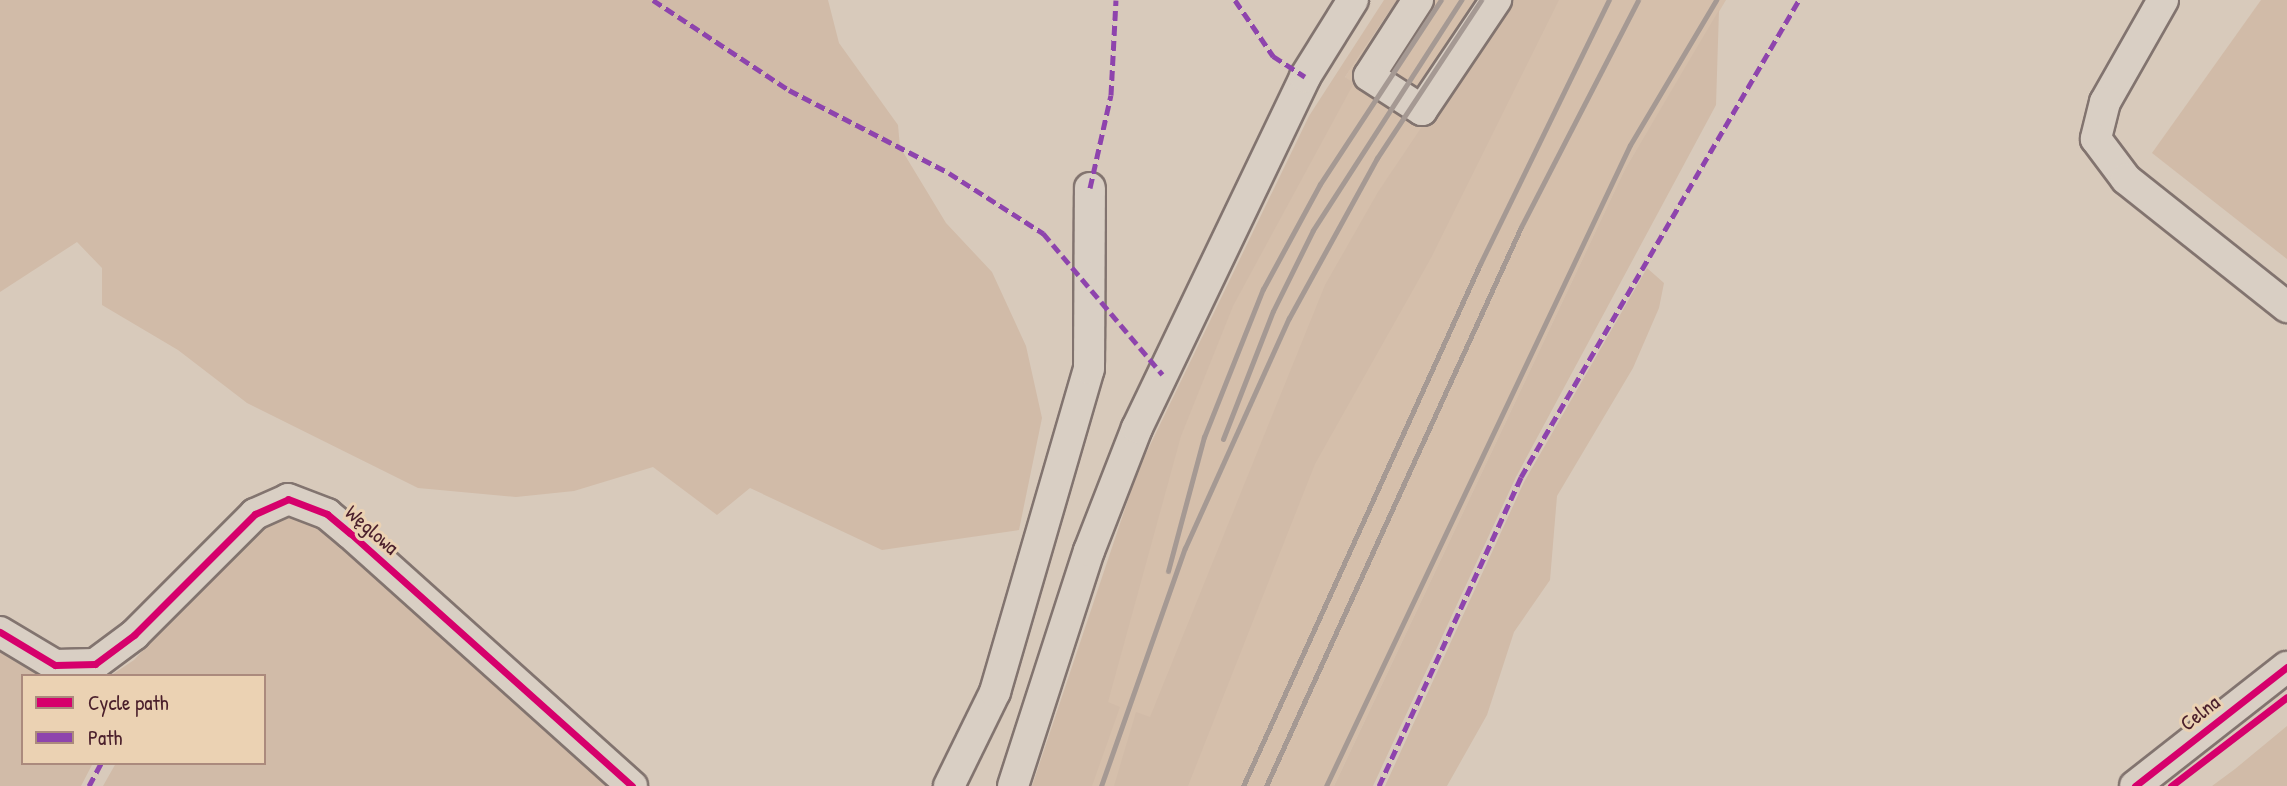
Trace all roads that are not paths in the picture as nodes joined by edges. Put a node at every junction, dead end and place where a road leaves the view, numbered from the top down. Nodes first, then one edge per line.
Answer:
1 (1353, 0) edge
2 (1418, 0) edge
3 (1496, 0) edge
4 (2163, 0) edge
5 (1090, 188) dead end
6 (2287, 307) edge
7 (0, 632) edge
8 (2287, 667) edge
9 (632, 786) edge
10 (949, 786) edge
11 (1013, 786) edge
12 (2135, 786) edge

1 - 11 street
2 - 3 street
4 - 6 street
5 - 10 street
7 - 9 street, Węglowa
8 - 12 street, Celna

